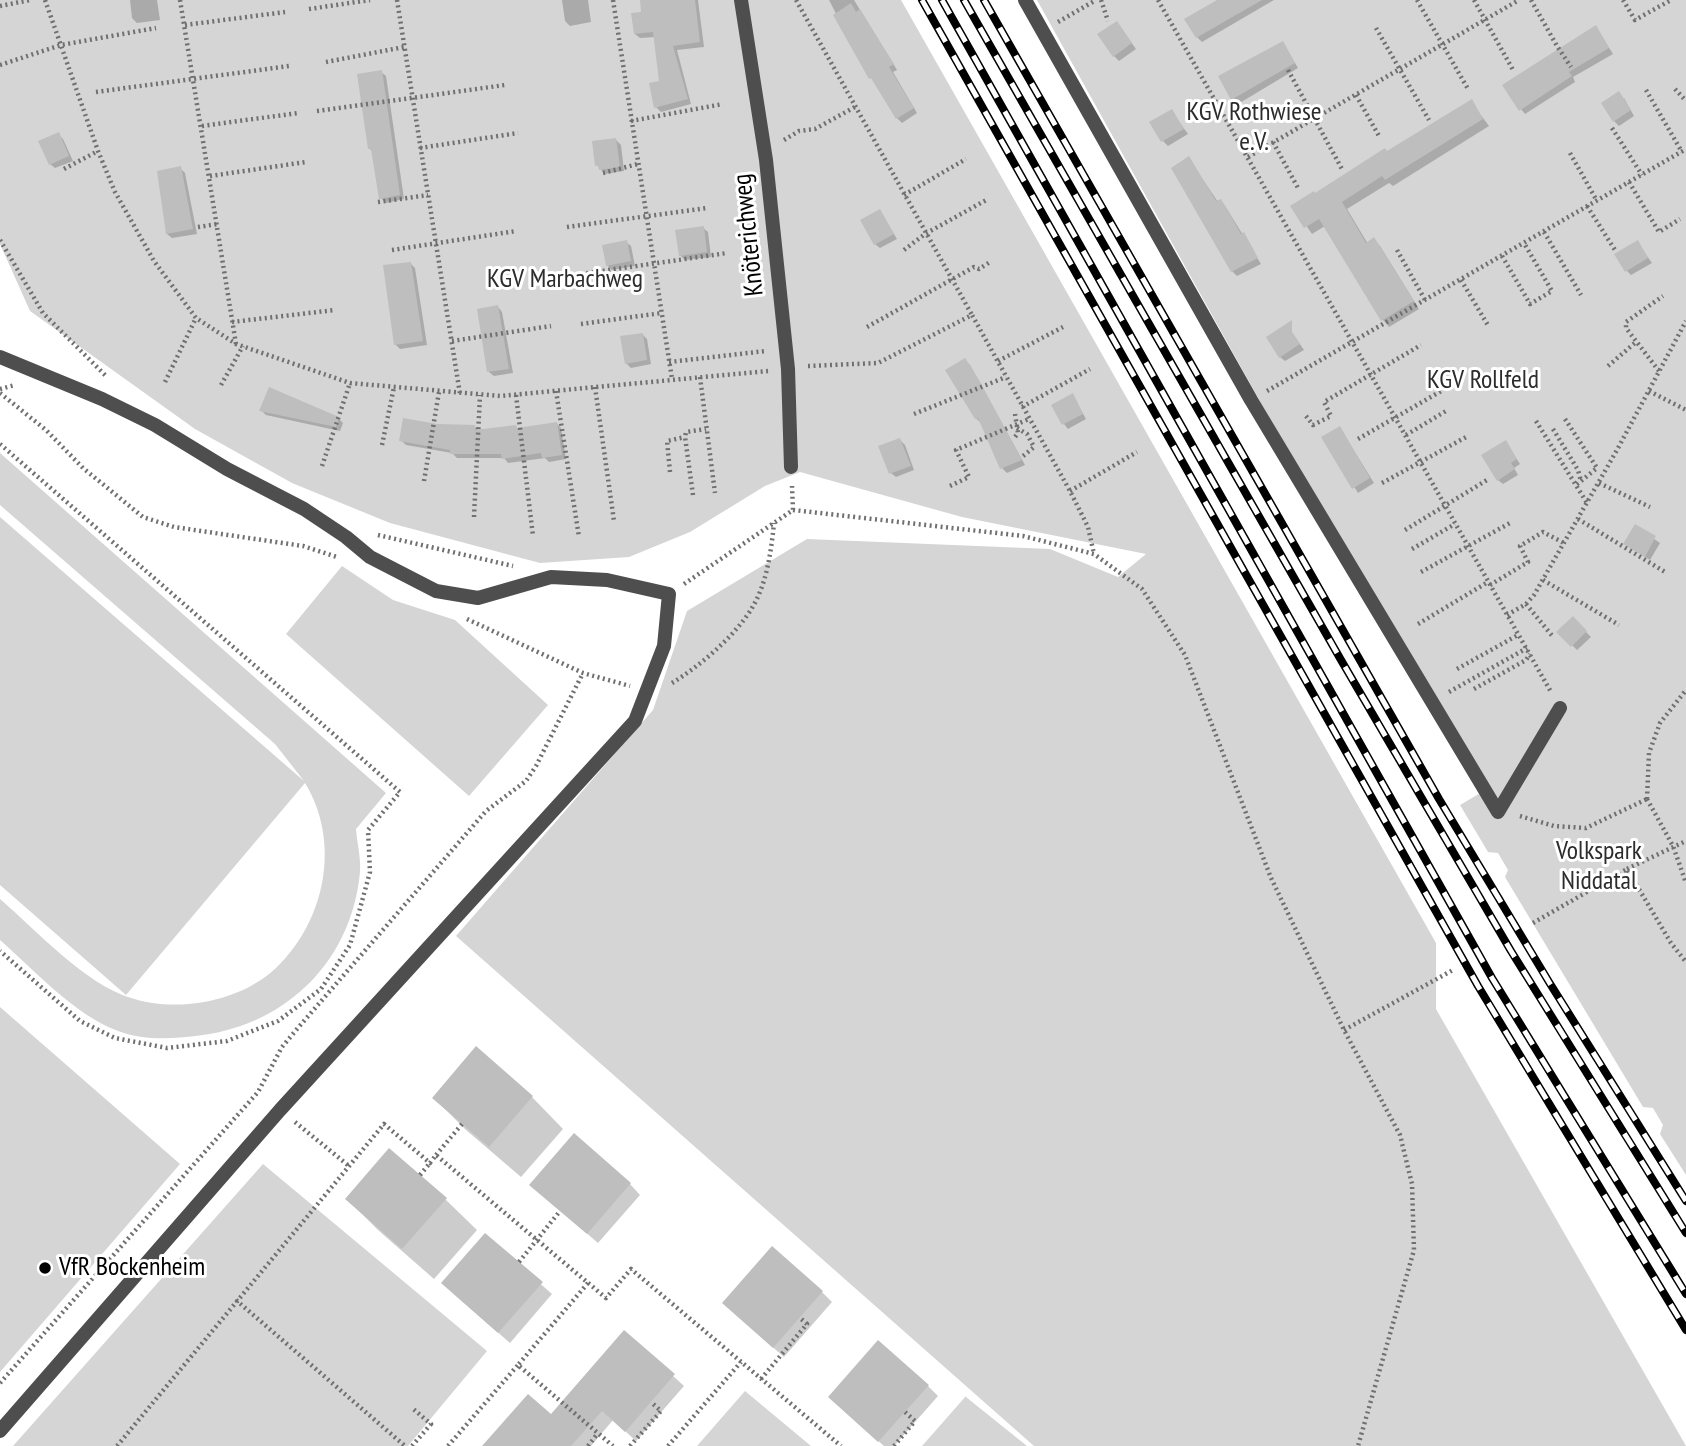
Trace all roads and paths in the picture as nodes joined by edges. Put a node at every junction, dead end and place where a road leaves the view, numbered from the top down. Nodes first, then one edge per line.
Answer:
1 (30, 0) edge
2 (45, 0) edge
3 (180, 0) edge
4 (370, 0) edge
5 (397, 0) edge
6 (613, 0) edge
7 (741, 0) edge
8 (796, 0) edge
9 (1025, 0) edge
10 (1098, 0) edge
11 (1158, 0) edge
12 (1417, 0) edge
13 (1474, 0) edge
14 (1518, 0) edge
15 (1531, 0) edge
16 (1623, 0) edge
17 (1671, 0) edge
18 (0, 6) edge
19 (309, 9) dead end
20 (285, 12) dead end
21 (1485, 19) junction
22 (1108, 21) dead end
23 (185, 25) junction
24 (156, 28) dead end
25 (1376, 29) dead end
26 (1042, 31) junction
27 (1443, 45) junction
28 (61, 46) junction
29 (404, 47) junction
30 (326, 62) dead end
31 (0, 65) edge
32 (289, 66) dead end
33 (1571, 67) dead end
34 (1288, 69) dead end
35 (1400, 70) junction
36 (1513, 70) dead end
37 (194, 78) junction
38 (505, 85) dead end
39 (1468, 89) dead end
40 (1675, 89) dead end
41 (1646, 90) dead end
42 (96, 92) dead end
43 (1356, 95) junction
44 (412, 99) junction
45 (1686, 101) edge
46 (723, 104) dead end
47 (855, 107) junction
48 (317, 111) dead end
49 (298, 113) dead end
50 (1315, 118) junction
51 (1429, 120) dead end
52 (631, 121) junction
53 (202, 127) junction
54 (1612, 128) dead end
55 (518, 133) dead end
56 (1379, 136) dead end
57 (1273, 142) junction
58 (420, 148) junction
59 (784, 150) dead end
60 (97, 151) junction
61 (1684, 151) edge
62 (1570, 153) dead end
63 (1248, 157) junction
64 (966, 159) dead end
65 (306, 162) dead end
66 (638, 164) junction
67 (64, 169) dead end
68 (1343, 171) dead end
69 (603, 173) dead end
70 (1642, 175) junction
71 (210, 176) junction
72 (1629, 182) junction
73 (1298, 188) dead end
74 (428, 195) junction
75 (904, 195) junction
76 (988, 199) dead end
77 (1597, 201) junction
78 (378, 202) dead end
79 (1587, 206) junction
80 (708, 208) dead end
81 (646, 216) junction
82 (1680, 219) dead end
83 (218, 223) junction
84 (198, 227) dead end
85 (567, 228) dead end
86 (516, 231) dead end
87 (1544, 232) junction
88 (925, 234) junction
89 (0, 240) edge
90 (1524, 243) junction
91 (436, 244) junction
92 (392, 250) dead end
93 (904, 250) dead end
94 (1397, 250) dead end
95 (1615, 250) dead end
96 (727, 253) dead end
97 (1502, 256) junction
98 (990, 262) dead end
99 (653, 263) junction
100 (582, 274) dead end
101 (952, 280) junction
102 (1461, 280) junction
103 (1581, 295) dead end
104 (1663, 296) dead end
105 (1425, 300) junction
106 (335, 310) dead end
107 (662, 313) junction
108 (972, 315) junction
109 (196, 318) junction
110 (1686, 321) edge
111 (232, 322) junction
112 (581, 324) dead end
113 (551, 326) dead end
114 (867, 327) dead end
115 (1063, 327) dead end
116 (1489, 327) dead end
117 (452, 341) junction
118 (1636, 342) junction
119 (1352, 343) junction
120 (236, 344) junction
121 (1421, 345) dead end
122 (243, 346) junction
123 (767, 351) dead end
124 (0, 357) edge
125 (998, 361) junction
126 (669, 362) junction
127 (1608, 366) dead end
128 (788, 369) junction
129 (1090, 369) dead end
130 (1659, 372) junction
131 (1372, 375) junction
132 (700, 377) junction
133 (1006, 377) junction
134 (108, 378) dead end
135 (672, 380) junction
136 (165, 382) dead end
137 (350, 383) junction
138 (221, 385) dead end
139 (394, 387) junction
140 (595, 387) junction
141 (1443, 390) dead end
142 (556, 391) junction
143 (1649, 391) junction
144 (439, 392) junction
145 (0, 393) edge
146 (460, 394) junction
147 (480, 395) junction
148 (516, 395) junction
149 (1251, 400) junction
150 (1022, 407) junction
151 (1686, 410) edge
152 (1446, 411) dead end
153 (914, 414) dead end
154 (1015, 414) dead end
155 (1306, 416) dead end
156 (1396, 418) junction
157 (1029, 419) junction
158 (1565, 419) dead end
159 (1536, 421) dead end
160 (1017, 426) junction
161 (706, 429) junction
162 (1553, 429) dead end
163 (1406, 435) junction
164 (1468, 436) dead end
165 (685, 437) junction
166 (1015, 437) dead end
167 (1358, 439) dead end
168 (0, 444) edge
169 (382, 445) dead end
170 (1138, 452) dead end
171 (1023, 456) dead end
172 (1420, 461) junction
173 (322, 466) dead end
174 (791, 467) joint
175 (670, 472) dead end
176 (1487, 480) dead end
177 (424, 481) dead end
178 (1382, 483) dead end
179 (1578, 483) junction
180 (1599, 483) junction
181 (950, 486) dead end
182 (1070, 491) junction
183 (715, 493) dead end
184 (693, 495) dead end
185 (1587, 503) junction
186 (1445, 506) junction
187 (1650, 507) dead end
188 (793, 510) junction
189 (474, 517) dead end
190 (1577, 519) junction
191 (614, 521) dead end
192 (774, 523) junction
193 (1455, 523) junction
194 (1510, 523) dead end
195 (1405, 530) dead end
196 (533, 536) dead end
197 (346, 537) junction
198 (579, 537) dead end
199 (1564, 543) junction
200 (1468, 546) junction
201 (1412, 549) dead end
202 (1094, 554) junction
203 (347, 564) dead end
204 (1421, 572) dead end
205 (1665, 572) dead end
206 (551, 577) junction
207 (1543, 580) junction
208 (1489, 583) junction
209 (669, 594) junction
210 (1526, 604) junction
211 (1507, 615) junction
212 (465, 617) dead end
213 (1418, 624) dead end
214 (1619, 625) dead end
215 (1518, 635) junction
216 (1554, 638) dead end
217 (1527, 648) junction
218 (1530, 654) junction
219 (1457, 669) dead end
220 (583, 673) junction
221 (648, 690) junction
222 (1474, 690) dead end
223 (1686, 690) edge
224 (1449, 692) dead end
225 (1560, 708) joint
226 (1647, 799) junction
227 (1498, 812) junction
228 (1686, 841) edge
229 (1673, 846) junction
230 (1627, 869) junction
231 (1686, 883) edge
232 (1533, 923) dead end
233 (0, 951) edge
234 (1686, 962) edge
235 (1453, 970) dead end
236 (1344, 1030) junction
237 (281, 1110) junction
238 (462, 1124) dead end
239 (436, 1155) junction
240 (430, 1163) junction
241 (349, 1166) junction
242 (420, 1175) dead end
243 (560, 1211) dead end
244 (537, 1240) junction
245 (519, 1262) dead end
246 (588, 1283) junction
247 (236, 1300) junction
248 (799, 1317) dead end
249 (741, 1362) junction
250 (518, 1365) junction
251 (761, 1379) junction
252 (0, 1382) edge
253 (651, 1402) dead end
254 (412, 1408) dead end
255 (905, 1412) dead end
256 (0, 1431) edge
257 (598, 1433) junction
258 (117, 1446) edge
259 (405, 1446) edge
260 (412, 1446) edge
261 (448, 1446) edge
262 (588, 1446) edge
263 (613, 1446) edge
264 (630, 1446) edge
265 (668, 1446) edge
266 (841, 1446) edge
267 (894, 1446) edge
268 (1358, 1446) edge

1 - 18 path
2 - 28 path
3 - 23 path
4 - 19 path
5 - 29 path
6 - 52 path
7 - 128 lane, Knöterichweg
8 - 47 path
9 - 26 lane
10 - 22 path
10 - 26 path
11 - 63 path
12 - 27 path
13 - 21 path
14 - 21 path
15 - 33 path
16 - 17 path
20 - 23 path
21 - 27 path
21 - 36 path
23 - 37 path
24 - 28 path
25 - 35 path
26 - 149 lane
27 - 35 path
27 - 39 path
28 - 31 path
28 - 60 path
29 - 30 path
29 - 44 path
32 - 37 path
34 - 50 path
35 - 43 path
35 - 51 path
37 - 42 path
37 - 53 path
38 - 44 path
40 - 45 path
41 - 61 path
43 - 50 path
43 - 56 path
44 - 48 path
44 - 58 path
46 - 52 path
47 - 59 path
47 - 75 path
49 - 53 path
50 - 57 path
50 - 68 path
52 - 66 path
53 - 71 path
54 - 70 path
55 - 58 path
57 - 63 path
57 - 73 path
58 - 74 path
60 - 67 path
60 - 109 path
61 - 70 path
62 - 77 path
63 - 119 path
64 - 75 path
65 - 71 path
66 - 69 path
66 - 81 path
70 - 72 path
71 - 83 path
72 - 77 path
72 - 82 path
74 - 78 path
74 - 91 path
75 - 88 path
76 - 88 path
77 - 79 path
79 - 87 path
79 - 95 path
80 - 81 path
81 - 85 path
81 - 99 path
83 - 84 path
83 - 111 path
86 - 91 path
87 - 90 path
87 - 103 path
88 - 93 path
88 - 101 path
89 - 134 path
90 - 97 path
90 - 97 path
91 - 92 path
91 - 117 path
94 - 105 path
96 - 99 path
97 - 102 path
98 - 101 path
99 - 100 path
99 - 107 path
101 - 108 path
101 - 114 path
102 - 105 path
102 - 116 path
104 - 118 path
105 - 119 path
106 - 111 path
107 - 112 path
107 - 126 path
108 - 125 path
108 - 128 path
109 - 120 path
109 - 136 path
110 - 130 path
111 - 120 path
113 - 117 path
115 - 125 path
117 - 146 path
118 - 127 path
118 - 130 path
119 - 131 path
119 - 149 path
120 - 122 path
121 - 131 path
122 - 137 path
122 - 138 path
123 - 126 path
124 - 197 lane
125 - 133 path
126 - 135 path
128 - 132 path
128 - 174 lane, Knöterichweg
129 - 150 path
130 - 143 path
131 - 155 path
131 - 156 path
132 - 135 path
132 - 161 path
133 - 150 path
133 - 153 path
135 - 140 path
137 - 139 path
137 - 173 path
139 - 144 path
139 - 169 path
140 - 142 path
140 - 191 path
141 - 156 path
142 - 148 path
142 - 198 path
143 - 151 path
143 - 180 path
144 - 146 path
144 - 177 path
145 - 203 path
146 - 147 path
147 - 148 path
147 - 189 path
148 - 196 path
149 - 227 lane
150 - 157 path
152 - 163 path
154 - 160 path
156 - 163 path
156 - 167 path
157 - 160 path
157 - 182 path
158 - 179 path
159 - 179 path
160 - 166 path
160 - 171 path
160 - 181 path
161 - 165 path
161 - 183 path
162 - 179 path
163 - 172 path
164 - 172 path
165 - 175 path
165 - 184 path
168 - 233 path
170 - 182 path
172 - 178 path
172 - 186 path
174 - 188 path
176 - 186 path
179 - 185 path
180 - 185 path
180 - 187 path
182 - 202 path
185 - 190 path
186 - 193 path
186 - 195 path
188 - 192 path
188 - 202 path
190 - 199 path
190 - 205 path
192 - 209 path
192 - 221 path
193 - 200 path
193 - 201 path
194 - 200 path
197 - 206 path
197 - 206 lane
199 - 207 path
199 - 208 path
200 - 204 path
200 - 208 path
202 - 236 path
206 - 209 lane
207 - 210 path
207 - 214 path
208 - 211 path
208 - 213 path
209 - 221 lane
210 - 211 path
210 - 216 path
211 - 215 path
212 - 220 path
215 - 217 path
215 - 219 path
217 - 218 path
217 - 224 path
218 - 222 path
218 - 225 path
220 - 221 path
220 - 252 path
221 - 237 lane
223 - 226 path
225 - 227 lane
226 - 227 path
226 - 229 path
228 - 229 path
229 - 230 path
229 - 231 path
230 - 232 path
230 - 234 path
235 - 236 path
236 - 268 path
237 - 241 path
237 - 256 lane
238 - 239 path
239 - 240 path
239 - 244 path
240 - 241 path
240 - 242 path
241 - 247 path
243 - 244 path
244 - 245 path
244 - 246 path
246 - 249 path
246 - 250 path
247 - 258 path
247 - 259 path
248 - 251 path
249 - 251 path
249 - 265 path
250 - 257 path
250 - 261 path
251 - 266 path
253 - 264 path
254 - 260 path
255 - 267 path
257 - 262 path
257 - 263 path

